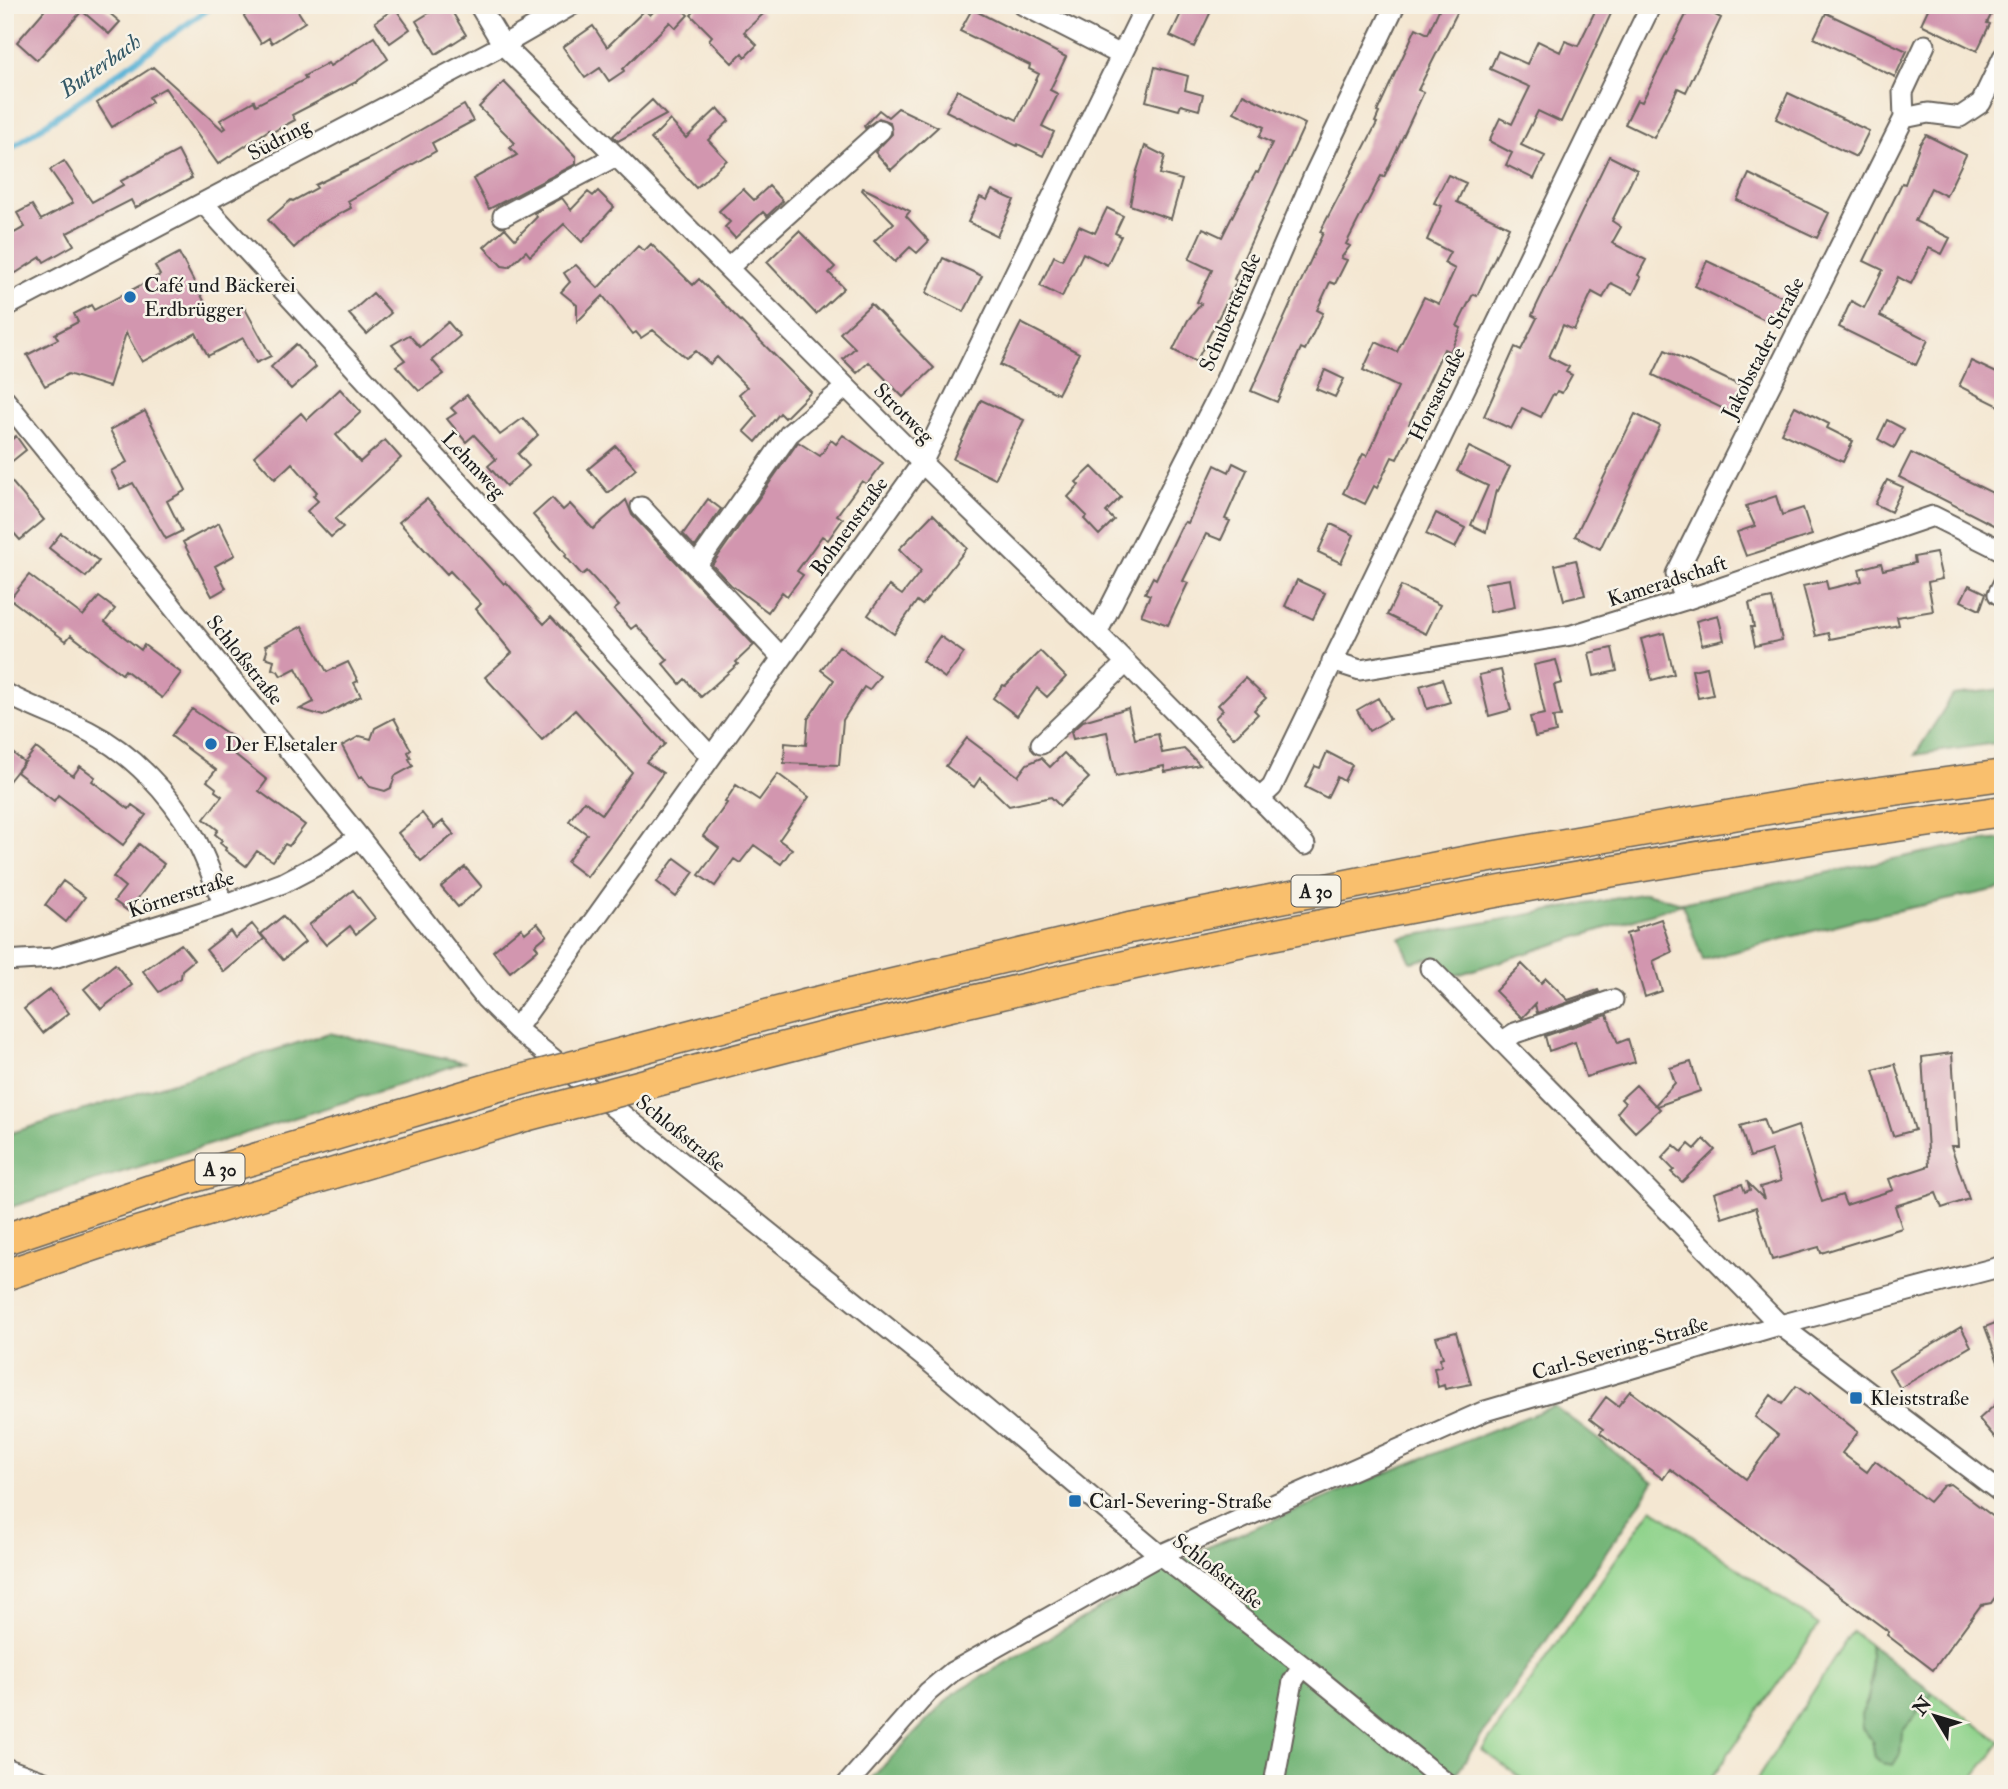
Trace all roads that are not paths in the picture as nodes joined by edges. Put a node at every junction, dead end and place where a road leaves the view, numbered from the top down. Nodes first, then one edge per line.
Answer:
1 (479, 5) edge
2 (572, 5) edge
3 (1023, 5) edge
4 (1146, 5) edge
5 (1395, 5) edge
6 (1651, 5) edge
7 (1925, 45) dead end
8 (503, 46) junction
9 (1121, 55) junction
10 (2003, 57) edge
11 (1904, 118) junction
12 (881, 130) dead end
13 (616, 156) junction
14 (204, 204) junction
15 (503, 216) dead end
16 (729, 268) junction
17 (5, 307) edge
18 (846, 387) junction
19 (5, 400) edge
20 (922, 463) junction
21 (641, 507) dead end
22 (2003, 551) edge
23 (696, 566) junction
24 (1685, 600) junction
25 (1097, 633) junction
26 (782, 658) junction
27 (1332, 661) junction
28 (1126, 663) junction
29 (5, 693) edge
30 (1041, 744) dead end
31 (711, 757) junction
32 (2003, 775) edge
33 (1259, 799) junction
34 (2003, 811) edge
35 (359, 837) junction
36 (1305, 845) dead end
37 (224, 905) junction
38 (5, 961) edge
39 (1430, 968) dead end
40 (1613, 1000) dead end
41 (516, 1029) junction
42 (1503, 1041) junction
43 (5, 1239) edge
44 (2003, 1266) edge
45 (5, 1275) edge
46 (1780, 1325) junction
47 (2003, 1494) edge
48 (1160, 1555) junction
49 (1303, 1666) junction
50 (5, 1768) edge
51 (50, 1784) edge
52 (847, 1784) edge
53 (1275, 1784) edge
54 (1447, 1784) edge

1 - 8 street, Strotweg
2 - 8 street, Südring
3 - 9 street
4 - 9 street, Bohnenstraße
5 - 25 street, Schubertstraße
6 - 27 street, Horsastraße
7 - 11 street, Jakobstader Straße
8 - 13 street, Strotweg
8 - 14 street, Südring
9 - 20 street, Bohnenstraße
10 - 11 street
11 - 24 street, Jakobstader Straße
12 - 16 street
13 - 15 street
13 - 16 street, Strotweg
14 - 17 street, Südring
14 - 31 street, Lehmweg
16 - 18 street, Strotweg
18 - 20 street, Strotweg
18 - 23 street
19 - 35 street, Schloßstraße
20 - 25 street, Strotweg
20 - 26 street, Bohnenstraße
21 - 23 street
22 - 24 street, Kameradschaft
23 - 26 street
24 - 27 street, Kameradschaft
25 - 28 street, Strotweg
26 - 31 street, Bohnenstraße
27 - 33 street, Horsastraße
28 - 30 street
28 - 33 street, Strotweg
29 - 37 street
31 - 41 street, Bohnenstraße
32 - 43 highway, A 30, bridge
33 - 36 street, Strotweg
34 - 45 highway, A 30, bridge
35 - 37 street, Körnerstraße
35 - 41 street, Schloßstraße
37 - 38 street, Körnerstraße
39 - 42 street
40 - 42 street
41 - 48 street, Schloßstraße
42 - 46 street
44 - 46 street, Carl-Severing-Straße
46 - 47 street
46 - 48 street, Carl-Severing-Straße
48 - 49 street, Schloßstraße
48 - 52 street, Carl-Severing-Straße
49 - 53 street
49 - 54 street, Schloßstraße
50 - 51 street

